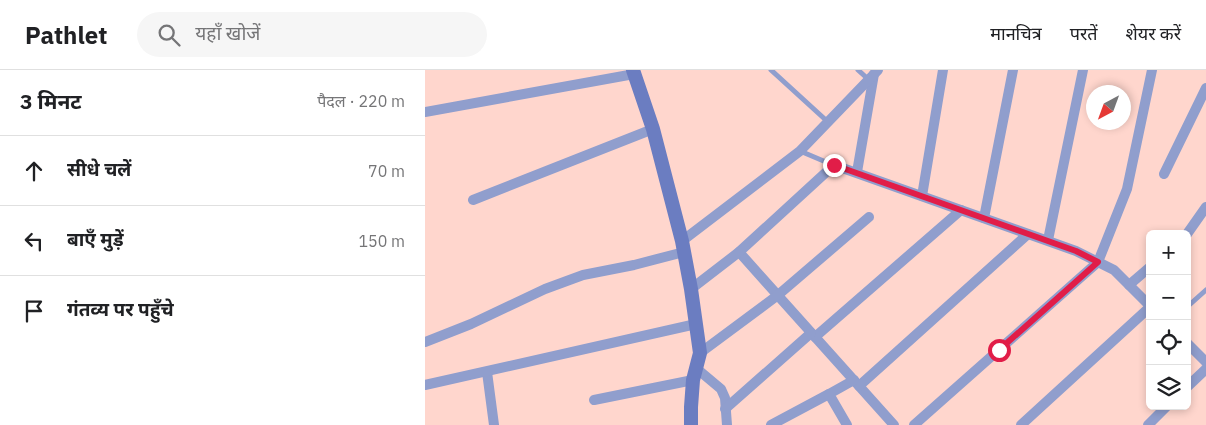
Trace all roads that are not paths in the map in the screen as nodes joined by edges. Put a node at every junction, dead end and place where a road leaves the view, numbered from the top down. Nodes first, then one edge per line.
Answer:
1 (771, 70) edge
2 (858, 70) edge
3 (943, 70) edge
4 (1013, 70) edge
5 (1083, 70) edge
6 (1152, 70) edge
7 (634, 72) edge
8 (873, 74) edge
9 (1206, 88) edge
10 (425, 112) edge
11 (828, 122) junction
12 (653, 129) junction
13 (799, 151) junction
14 (834, 165) junction
15 (857, 172) junction
16 (1164, 174) dead end
17 (923, 196) junction
18 (473, 200) dead end
19 (1206, 207) edge
20 (961, 210) junction
21 (869, 217) dead end
22 (985, 218) junction
23 (1190, 230) edge
24 (1028, 234) junction
25 (1048, 240) junction
26 (683, 246) junction
27 (739, 252) junction
28 (1098, 262) junction
29 (1146, 271) edge
30 (1129, 285) junction
31 (691, 289) junction
32 (1206, 290) edge
33 (778, 295) junction
34 (1146, 302) edge
35 (1191, 303) edge
36 (1146, 310) edge
37 (696, 324) junction
38 (813, 335) junction
39 (425, 342) edge
40 (1191, 347) edge
41 (701, 353) junction
42 (1206, 362) edge
43 (1206, 369) edge
44 (487, 372) junction
45 (695, 374) junction
46 (856, 383) junction
47 (1191, 383) edge
48 (425, 385) edge
49 (829, 394) junction
50 (594, 400) dead end
51 (725, 409) junction
52 (1163, 410) edge
53 (494, 425) edge
54 (691, 425) edge
55 (727, 425) edge
56 (771, 425) edge
57 (847, 425) edge
58 (894, 425) edge
59 (914, 425) edge
60 (1021, 425) edge
61 (1148, 425) edge

1 - 11 lane
2 - 8 lane
3 - 17 street
4 - 22 street
5 - 25 street
6 - 28 street
7 - 10 street
7 - 12 street
8 - 11 street
8 - 15 street
9 - 16 street
11 - 13 street
12 - 18 street
12 - 26 street
13 - 14 lane
13 - 26 street
14 - 15 street
14 - 27 street
15 - 17 street
17 - 20 street
19 - 23 street
20 - 22 street
20 - 38 street
21 - 33 street
22 - 24 street
24 - 25 street
24 - 46 street
25 - 28 street
26 - 31 street
26 - 39 street
27 - 31 street
27 - 33 street
28 - 30 street
28 - 59 street
29 - 30 street
30 - 34 street
31 - 37 street
32 - 35 lane
33 - 38 street
33 - 41 street
36 - 60 street
37 - 41 street
37 - 44 street
38 - 46 street
38 - 51 street
40 - 42 street
41 - 45 street
43 - 47 street
44 - 48 street
44 - 53 street
45 - 50 street
45 - 51 street
45 - 54 street
46 - 49 street
46 - 58 street
49 - 56 street
49 - 57 street
51 - 55 street
52 - 61 street

